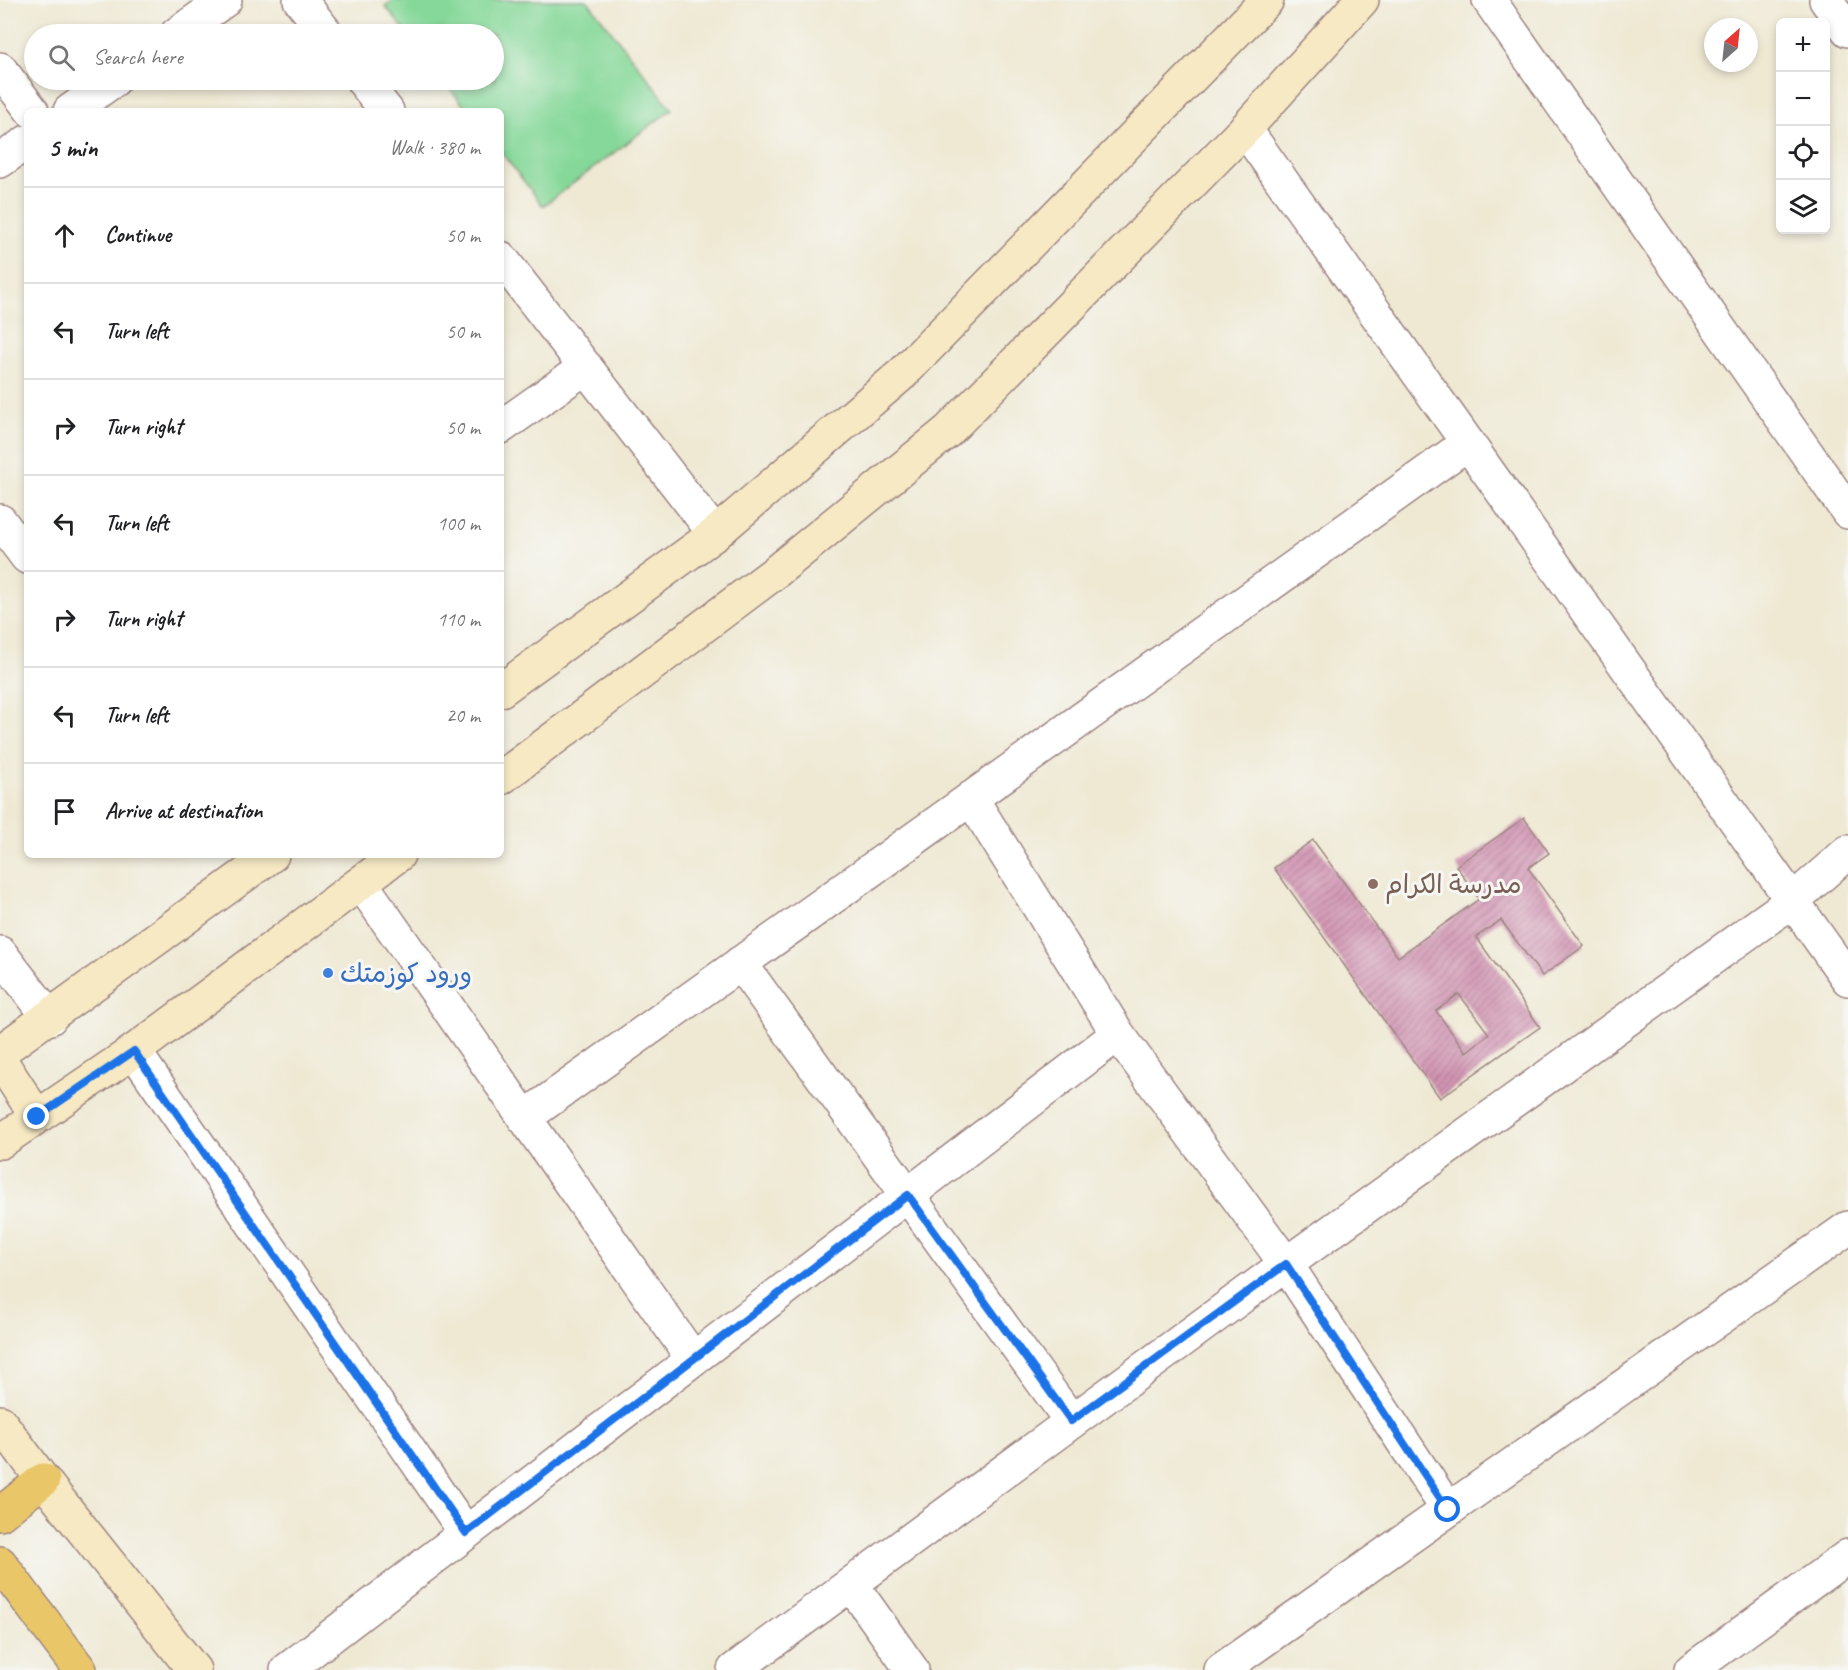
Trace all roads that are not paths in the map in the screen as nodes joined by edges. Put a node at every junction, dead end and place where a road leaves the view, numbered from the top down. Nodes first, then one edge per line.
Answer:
1 (225, 0) edge
2 (300, 0) edge
3 (1267, 0) edge
4 (1362, 0) edge
5 (1489, 0) edge
6 (1826, 0) edge
7 (191, 24) edge
8 (319, 24) edge
9 (1848, 30) edge
10 (0, 69) edge
11 (100, 90) edge
12 (370, 90) edge
13 (30, 108) edge
14 (74, 108) edge
15 (385, 108) edge
16 (1245, 129) junction
17 (24, 144) edge
18 (0, 161) edge
19 (504, 262) edge
20 (586, 367) junction
21 (504, 425) edge
22 (1468, 443) junction
23 (1848, 512) edge
24 (0, 521) edge
25 (715, 534) junction
26 (24, 553) edge
27 (504, 688) edge
28 (504, 776) edge
29 (971, 798) junction
30 (1848, 852) edge
31 (394, 858) edge
32 (259, 859) edge
33 (361, 883) junction
34 (1792, 901) junction
35 (0, 952) edge
36 (740, 963) junction
37 (1848, 979) edge
38 (50, 1018) junction
39 (1118, 1034) junction
40 (134, 1051) junction
41 (0, 1052) edge
42 (0, 1060) edge
43 (37, 1117) junction
44 (524, 1118) junction
45 (0, 1142) edge
46 (908, 1195) junction
47 (1848, 1228) edge
48 (1286, 1264) junction
49 (693, 1359) junction
50 (1071, 1421) junction
51 (0, 1422) edge
52 (43, 1480) junction
53 (1448, 1510) junction
54 (0, 1514) edge
55 (466, 1533) junction
56 (1848, 1556) edge
57 (0, 1563) edge
58 (851, 1584) junction
59 (80, 1670) edge
60 (194, 1670) edge
61 (287, 1670) edge
62 (734, 1670) edge
63 (912, 1670) edge
64 (1221, 1670) edge
65 (1691, 1670) edge

1 - 7 street
2 - 8 street
3 - 25 main road
4 - 16 main road
5 - 23 street
6 - 9 street
10 - 13 street
11 - 14 street
12 - 15 street
16 - 22 street
16 - 28 main road
17 - 18 street
19 - 20 street
20 - 21 street
20 - 25 street
22 - 29 street
22 - 34 street
24 - 26 street
25 - 27 main road
29 - 36 street
29 - 39 street
30 - 34 street
31 - 33 main road
32 - 38 main road
33 - 40 main road
33 - 44 street
34 - 37 street
34 - 48 street
35 - 38 street
36 - 44 street
36 - 46 street
38 - 41 main road
39 - 46 street
39 - 48 street
40 - 43 main road
40 - 55 street
42 - 43 main road
43 - 45 main road
44 - 49 street
46 - 49 street
46 - 50 street
47 - 53 street
48 - 50 street
48 - 53 street
49 - 55 street
50 - 58 street
51 - 52 main road
52 - 54 main road
52 - 60 main road
53 - 64 street
55 - 61 street
56 - 65 street
57 - 59 main road
58 - 62 street
58 - 63 street

